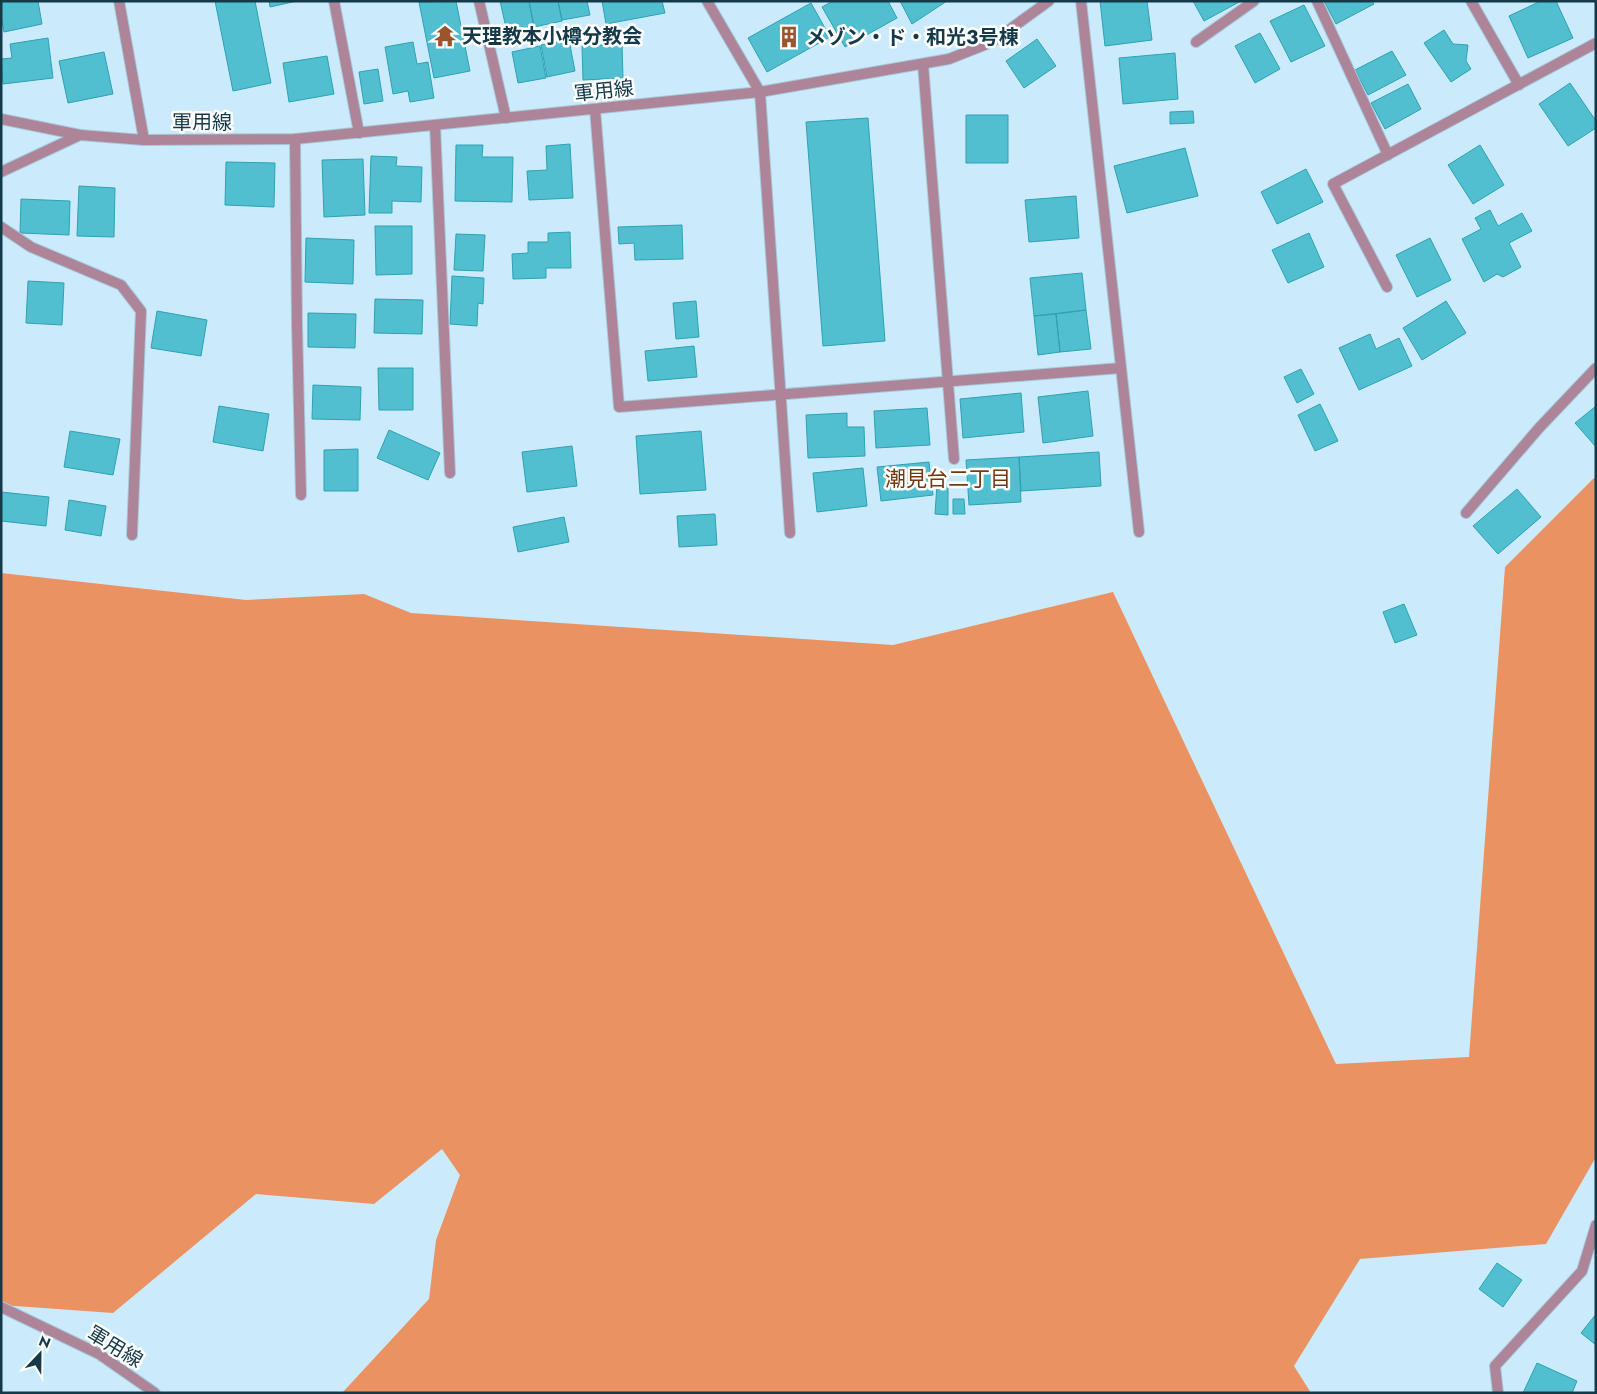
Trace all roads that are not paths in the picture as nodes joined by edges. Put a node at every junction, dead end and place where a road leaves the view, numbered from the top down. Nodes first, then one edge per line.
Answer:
1 (119, 1) edge
2 (334, 1) edge
3 (479, 1) edge
4 (707, 1) edge
5 (1049, 1) edge
6 (1081, 1) edge
7 (1254, 1) edge
8 (1317, 1) edge
9 (1471, 1) edge
10 (1196, 42) dead end
11 (1596, 44) edge
12 (923, 64) junction
13 (1519, 85) junction
14 (760, 92) junction
15 (595, 109) junction
16 (506, 118) junction
17 (1, 119) edge
18 (435, 125) junction
19 (359, 133) junction
20 (80, 135) junction
21 (295, 139) junction
22 (144, 140) junction
23 (1388, 155) junction
24 (1, 172) edge
25 (1, 227) edge
26 (1387, 287) dead end
27 (1121, 368) junction
28 (1596, 368) edge
29 (949, 381) junction
30 (781, 394) junction
31 (954, 459) dead end
32 (450, 473) dead end
33 (301, 495) dead end
34 (1466, 514) dead end
35 (1139, 532) dead end
36 (790, 533) dead end
37 (132, 535) dead end
38 (1596, 1225) edge
39 (1, 1307) edge
40 (155, 1393) edge
41 (1498, 1393) edge

1 - 22 street
2 - 19 street
3 - 16 street
4 - 14 street
5 - 12 street, 軍用線
6 - 27 street
7 - 10 street
8 - 23 street
9 - 13 street
11 - 13 street
12 - 14 street, 軍用線
12 - 29 street
13 - 23 street
14 - 15 street, 軍用線
14 - 30 street
15 - 16 street, 軍用線
15 - 30 street
16 - 18 street, 軍用線
17 - 20 street, 軍用線
18 - 19 street, 軍用線
18 - 32 street
19 - 21 street, 軍用線
20 - 22 street, 軍用線
20 - 24 street
21 - 22 street, 軍用線
21 - 33 street
23 - 26 street
25 - 37 street
27 - 29 street
27 - 35 street
28 - 34 street
29 - 30 street
29 - 31 street
30 - 36 street
38 - 41 street
39 - 40 street, 軍用線

